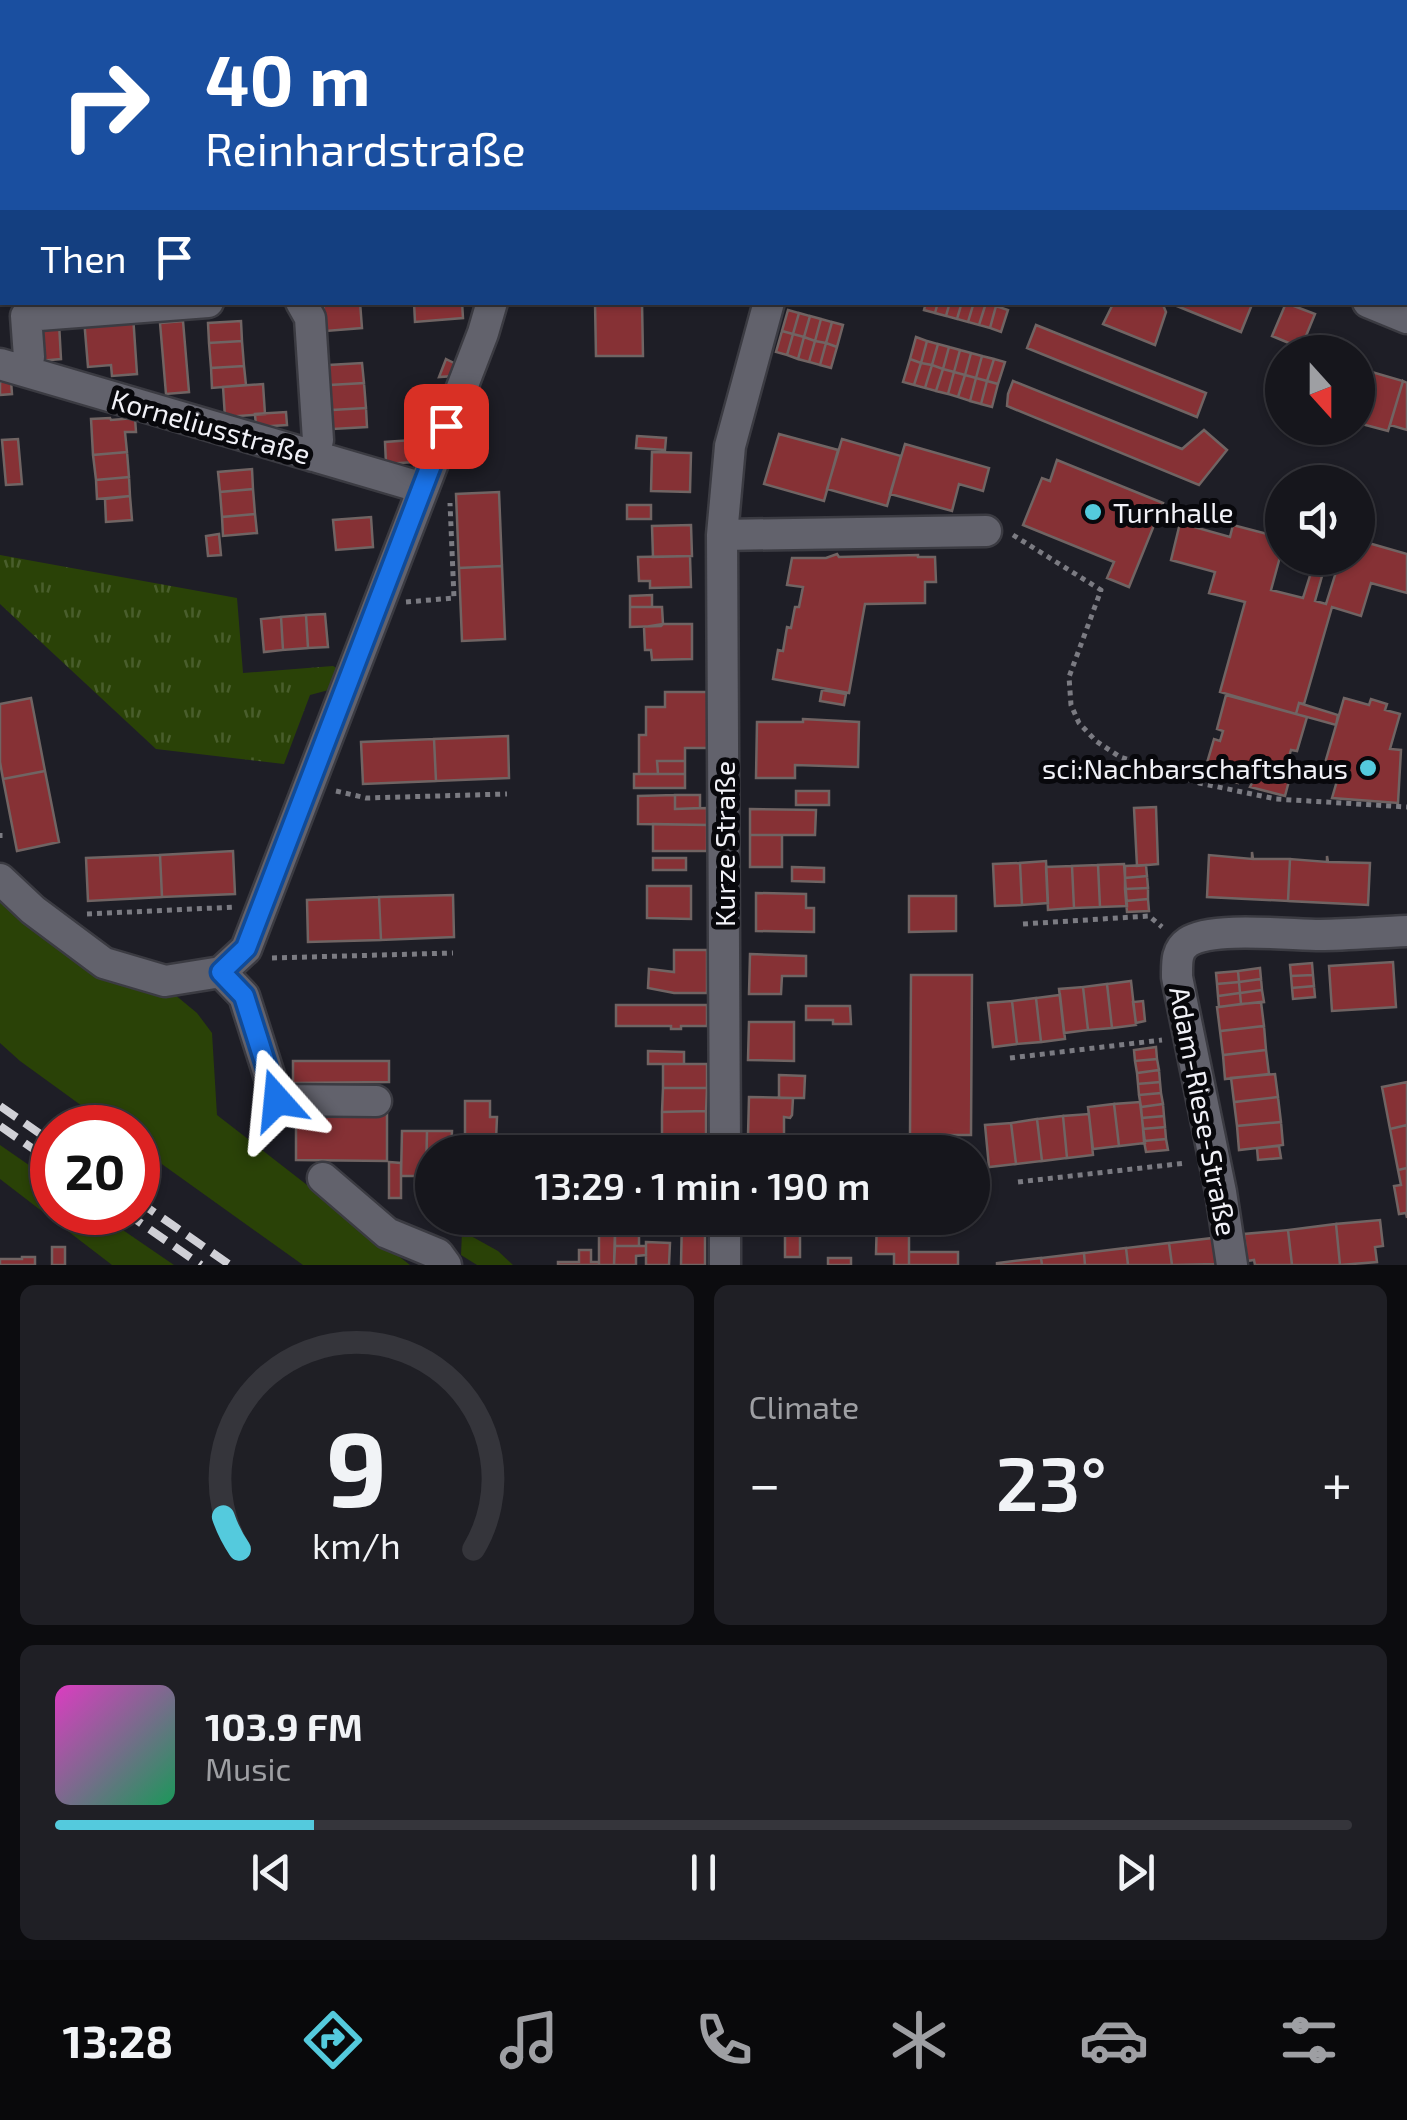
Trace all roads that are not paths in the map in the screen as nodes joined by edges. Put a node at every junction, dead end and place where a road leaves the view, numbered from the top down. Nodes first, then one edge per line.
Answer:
1 (169, 305) edge
2 (303, 305) edge
3 (491, 305) edge
4 (768, 305) edge
5 (1375, 305) edge
6 (1407, 318) edge
7 (12, 368) edge
8 (313, 456) junction
9 (436, 492) junction
10 (986, 532) road end
11 (722, 535) junction
12 (0, 879) edge
13 (1407, 931) edge
14 (221, 972) junction
15 (376, 1101) dead end
16 (725, 1135) edge
17 (322, 1178) dead end
18 (725, 1235) edge
19 (446, 1265) edge
20 (726, 1265) edge
21 (1232, 1265) edge

1 - 7 street
2 - 8 street
3 - 9 street
4 - 11 street, Kurze Straße
5 - 6 street
7 - 8 street, Korneliusstraße
8 - 9 street, Korneliusstraße
9 - 14 street
10 - 11 street
11 - 16 street, Kurze Straße
12 - 14 street
13 - 21 street, Adam-Riese-Straße
14 - 15 street
17 - 19 street
18 - 20 street

